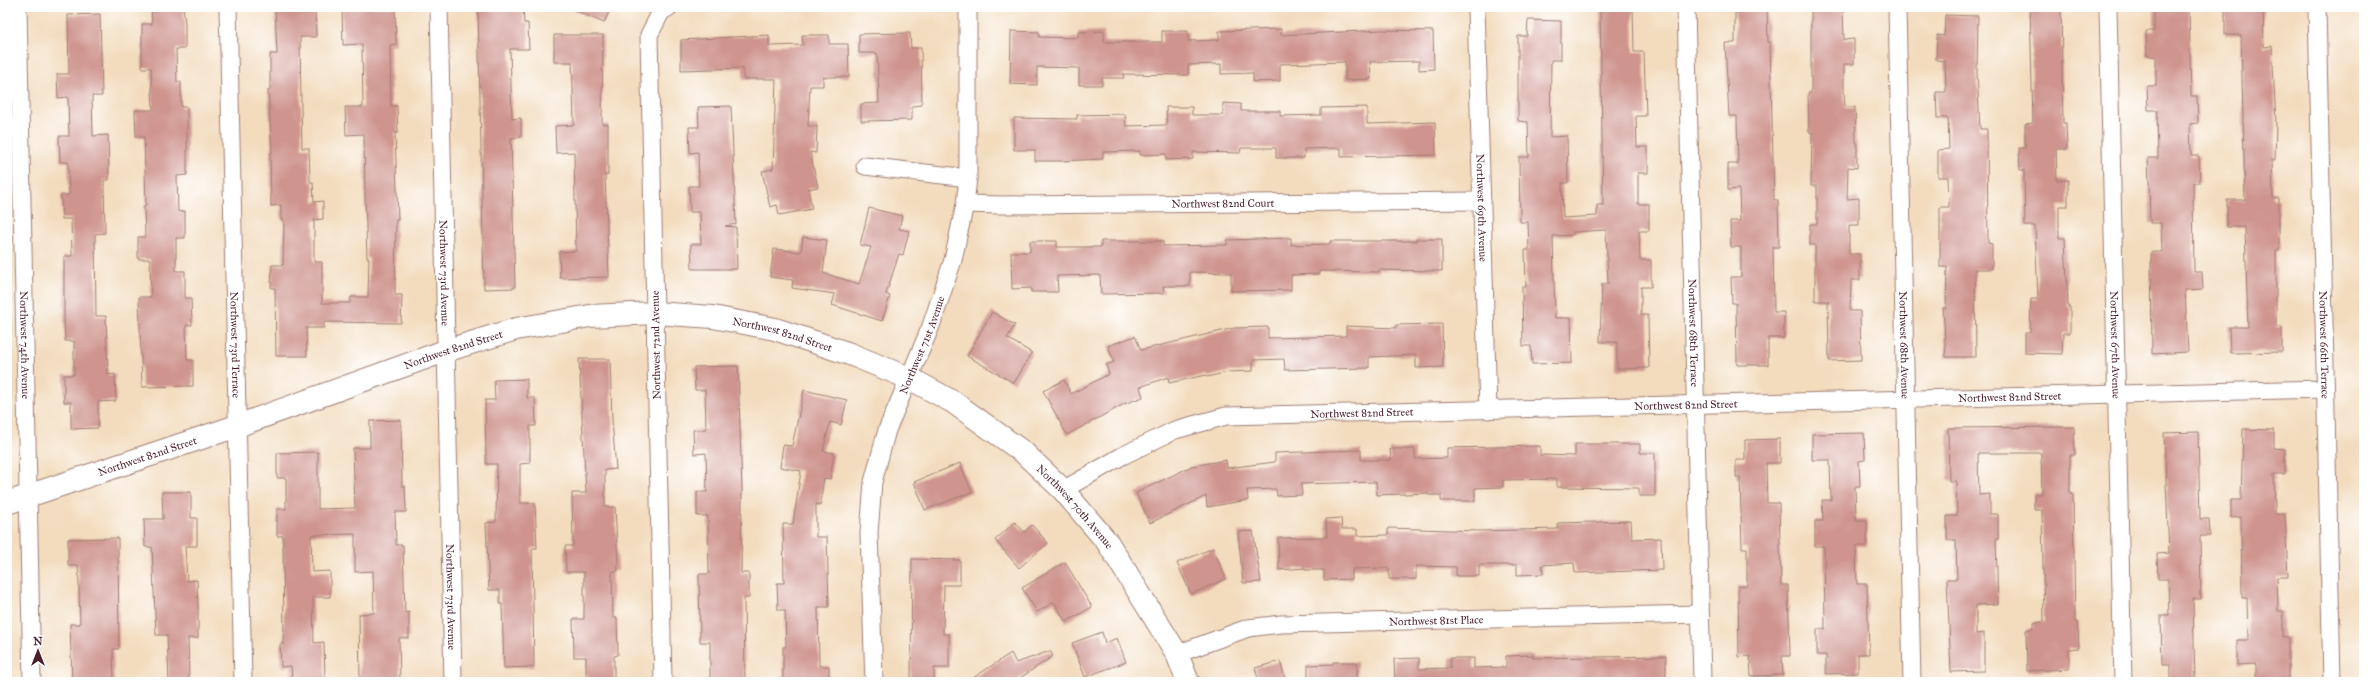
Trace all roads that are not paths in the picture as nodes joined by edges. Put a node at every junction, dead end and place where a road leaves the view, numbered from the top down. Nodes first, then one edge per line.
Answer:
1 (18, 7) edge
2 (228, 7) edge
3 (439, 7) edge
4 (968, 7) edge
5 (1476, 7) edge
6 (1686, 7) edge
7 (1897, 7) edge
8 (2108, 7) edge
9 (2317, 7) edge
10 (665, 9) edge
11 (865, 166) dead end
12 (968, 178) junction
13 (1482, 201) junction
14 (965, 204) junction
15 (655, 313) junction
16 (446, 351) junction
17 (910, 379) junction
18 (2325, 389) junction
19 (2116, 395) junction
20 (1905, 401) junction
21 (1694, 404) junction
22 (1488, 410) junction
23 (237, 426) junction
24 (1063, 490) junction
25 (17, 500) edge
26 (1700, 614) junction
27 (1177, 654) junction
28 (32, 682) edge
29 (243, 682) edge
30 (453, 682) edge
31 (663, 682) edge
32 (874, 682) edge
33 (1188, 682) edge
34 (1702, 682) edge
35 (1912, 682) edge
36 (2123, 682) edge
37 (2332, 682) edge

1 - 25 street, Northwest 74th Avenue
2 - 23 street, Northwest 73rd Terrace
3 - 16 street, Northwest 73rd Avenue
4 - 12 street, Northwest 71st Avenue
5 - 13 street, Northwest 69th Avenue
6 - 21 street, Northwest 68th Terrace
7 - 20 street, Northwest 68th Avenue
8 - 19 street, Northwest 67th Avenue
9 - 18 street, Northwest 66th Terrace
10 - 15 street, Northwest 72nd Avenue
11 - 12 street
12 - 14 street, Northwest 71st Avenue
13 - 14 street, Northwest 82nd Court
13 - 22 street, Northwest 69th Avenue
14 - 17 street, Northwest 71st Avenue
15 - 16 street, Northwest 82nd Street
15 - 17 street, Northwest 82nd Street
15 - 31 street, Northwest 72nd Avenue
16 - 23 street, Northwest 82nd Street
16 - 30 street, Northwest 73rd Avenue
17 - 24 street, Northwest 70th Avenue
17 - 32 street, Northwest 71st Avenue
18 - 19 street, Northwest 82nd Street
18 - 37 street, Northwest 66th Terrace
19 - 20 street, Northwest 82nd Street
19 - 36 street, Northwest 67th Avenue
20 - 21 street, Northwest 82nd Street
20 - 35 street, Northwest 68th Avenue
21 - 22 street, Northwest 82nd Street
21 - 26 street, Northwest 68th Terrace
22 - 24 street, Northwest 82nd Street
23 - 25 street, Northwest 82nd Street
23 - 29 street, Northwest 73rd Terrace
24 - 27 street, Northwest 70th Avenue
25 - 28 street, Northwest 74th Avenue
26 - 27 street, Northwest 81st Place
26 - 34 street, Northwest 68th Terrace
27 - 33 street, Northwest 70th Avenue

